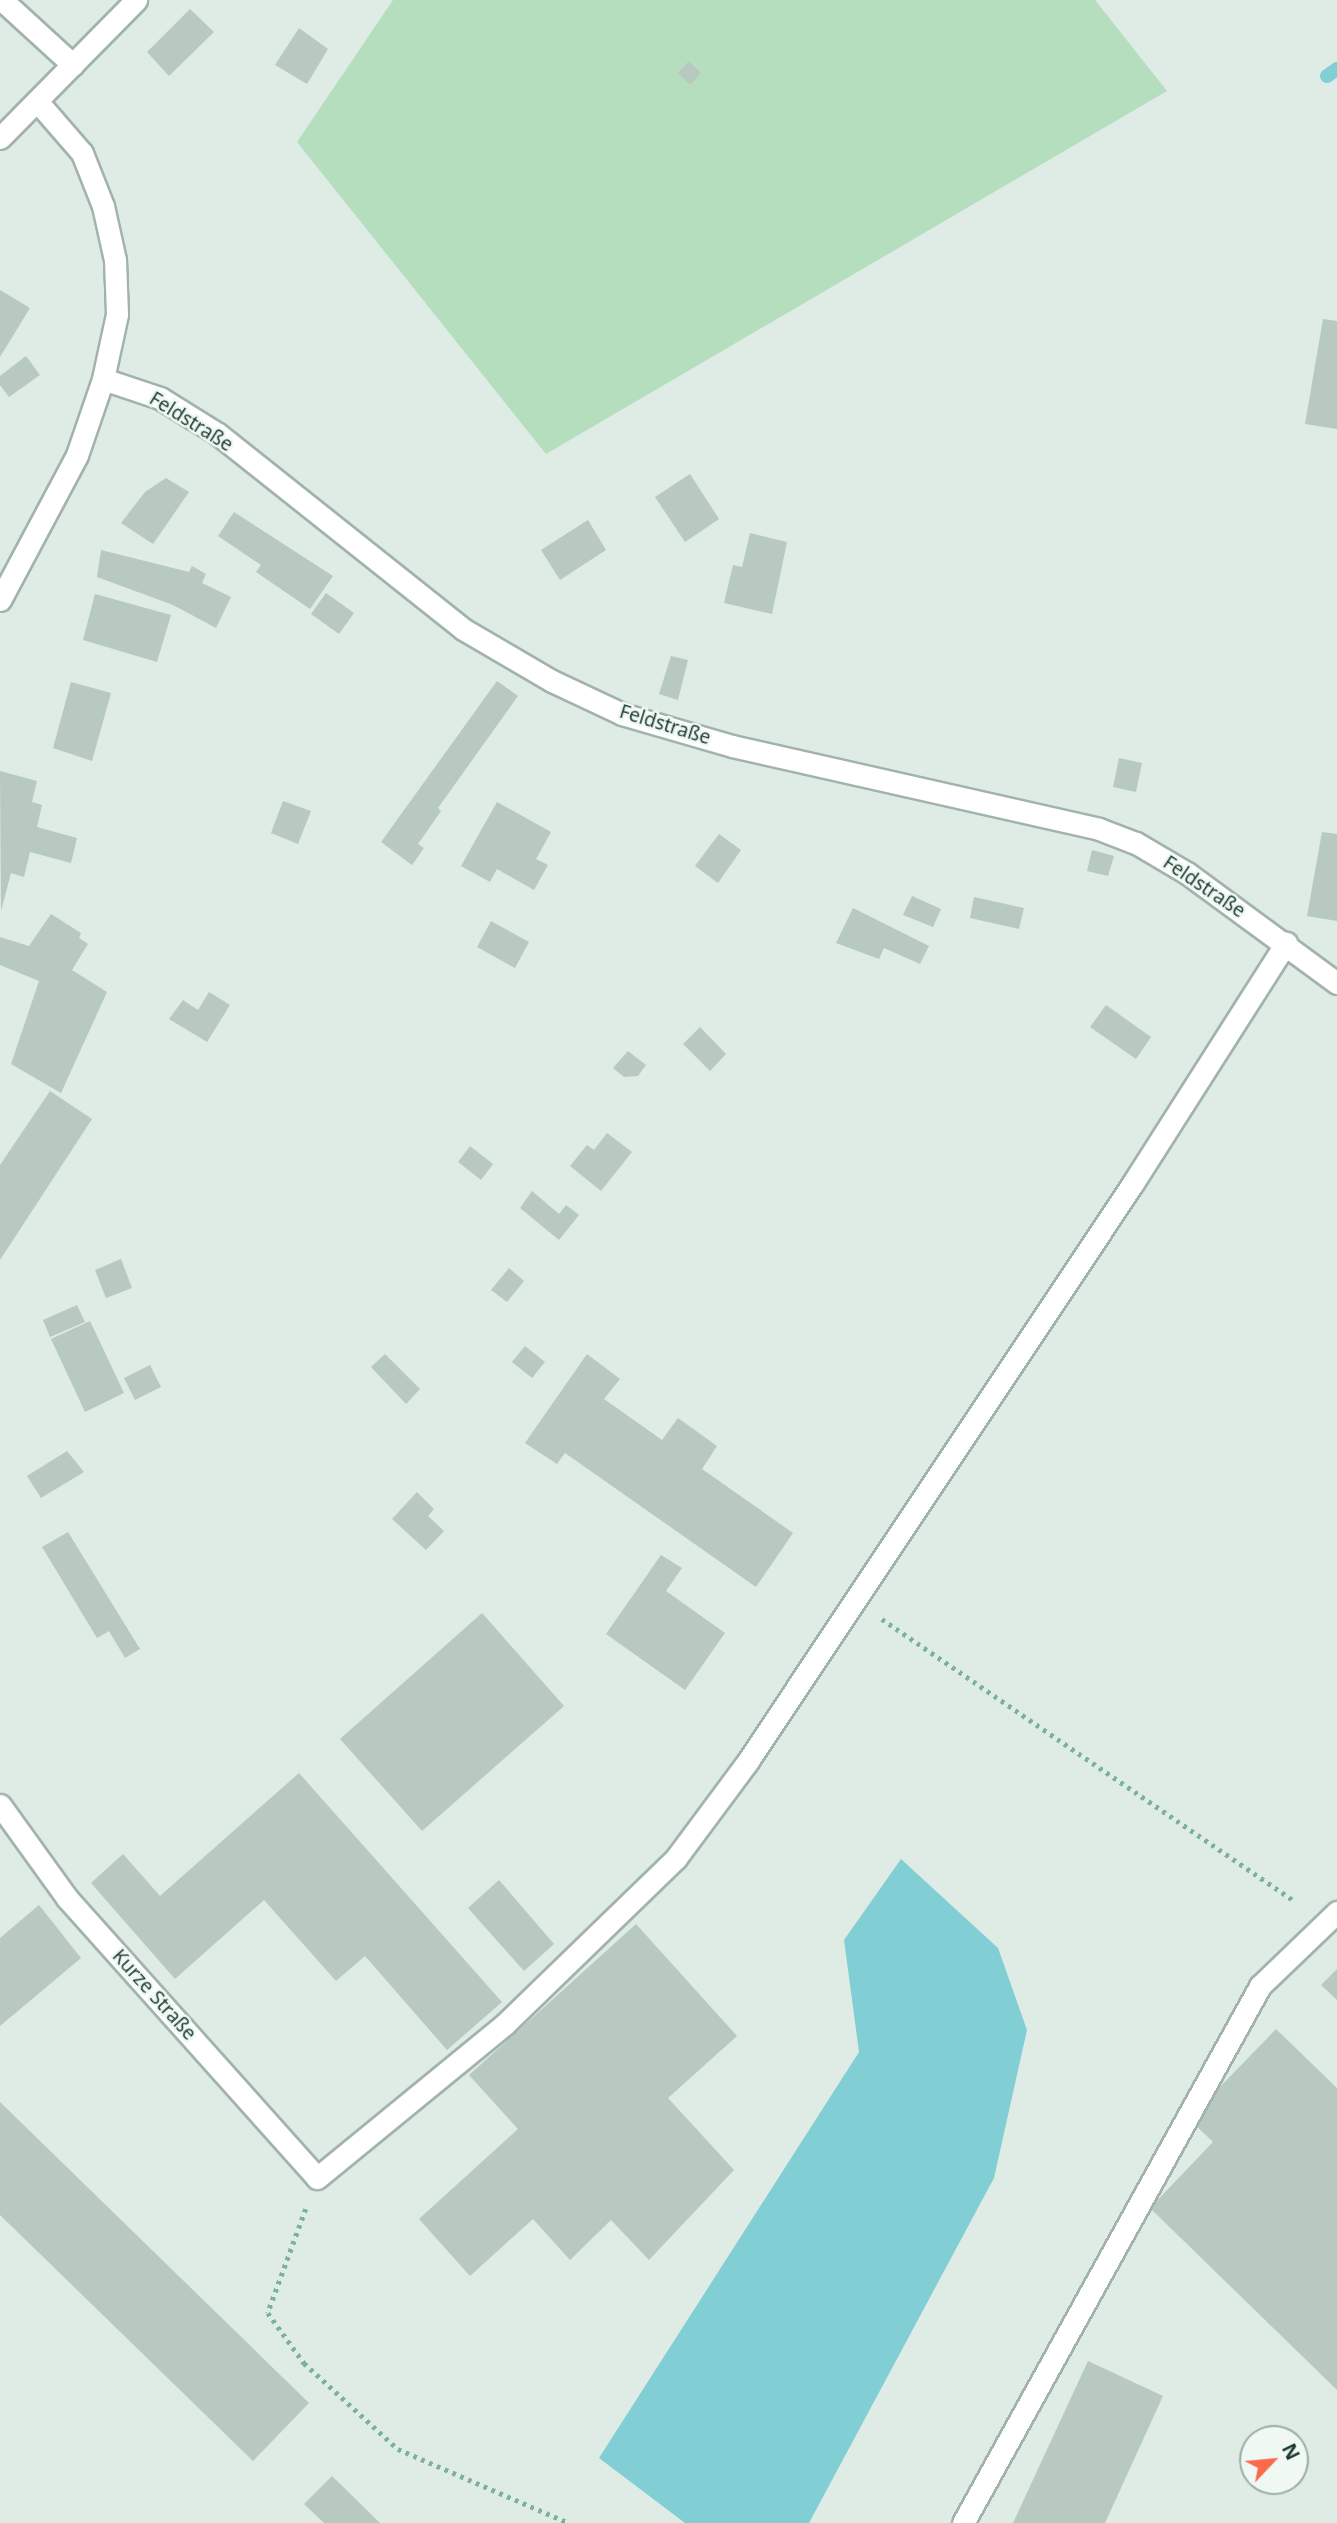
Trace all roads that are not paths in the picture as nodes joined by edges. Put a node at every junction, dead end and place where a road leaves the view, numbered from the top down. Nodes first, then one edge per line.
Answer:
1 (2, 0) edge
2 (136, 0) edge
3 (73, 65) junction
4 (37, 101) junction
5 (0, 138) edge
6 (103, 379) junction
7 (0, 600) edge
8 (1286, 943) junction
9 (1337, 983) edge
10 (0, 1805) edge
11 (1331, 1917) edge
12 (963, 2523) edge

1 - 3 street
2 - 3 street
3 - 4 street
4 - 5 street
4 - 6 street
6 - 7 street
6 - 8 street, Feldstraße
8 - 9 street, Feldstraße
8 - 10 street, Kurze Straße
11 - 12 street

